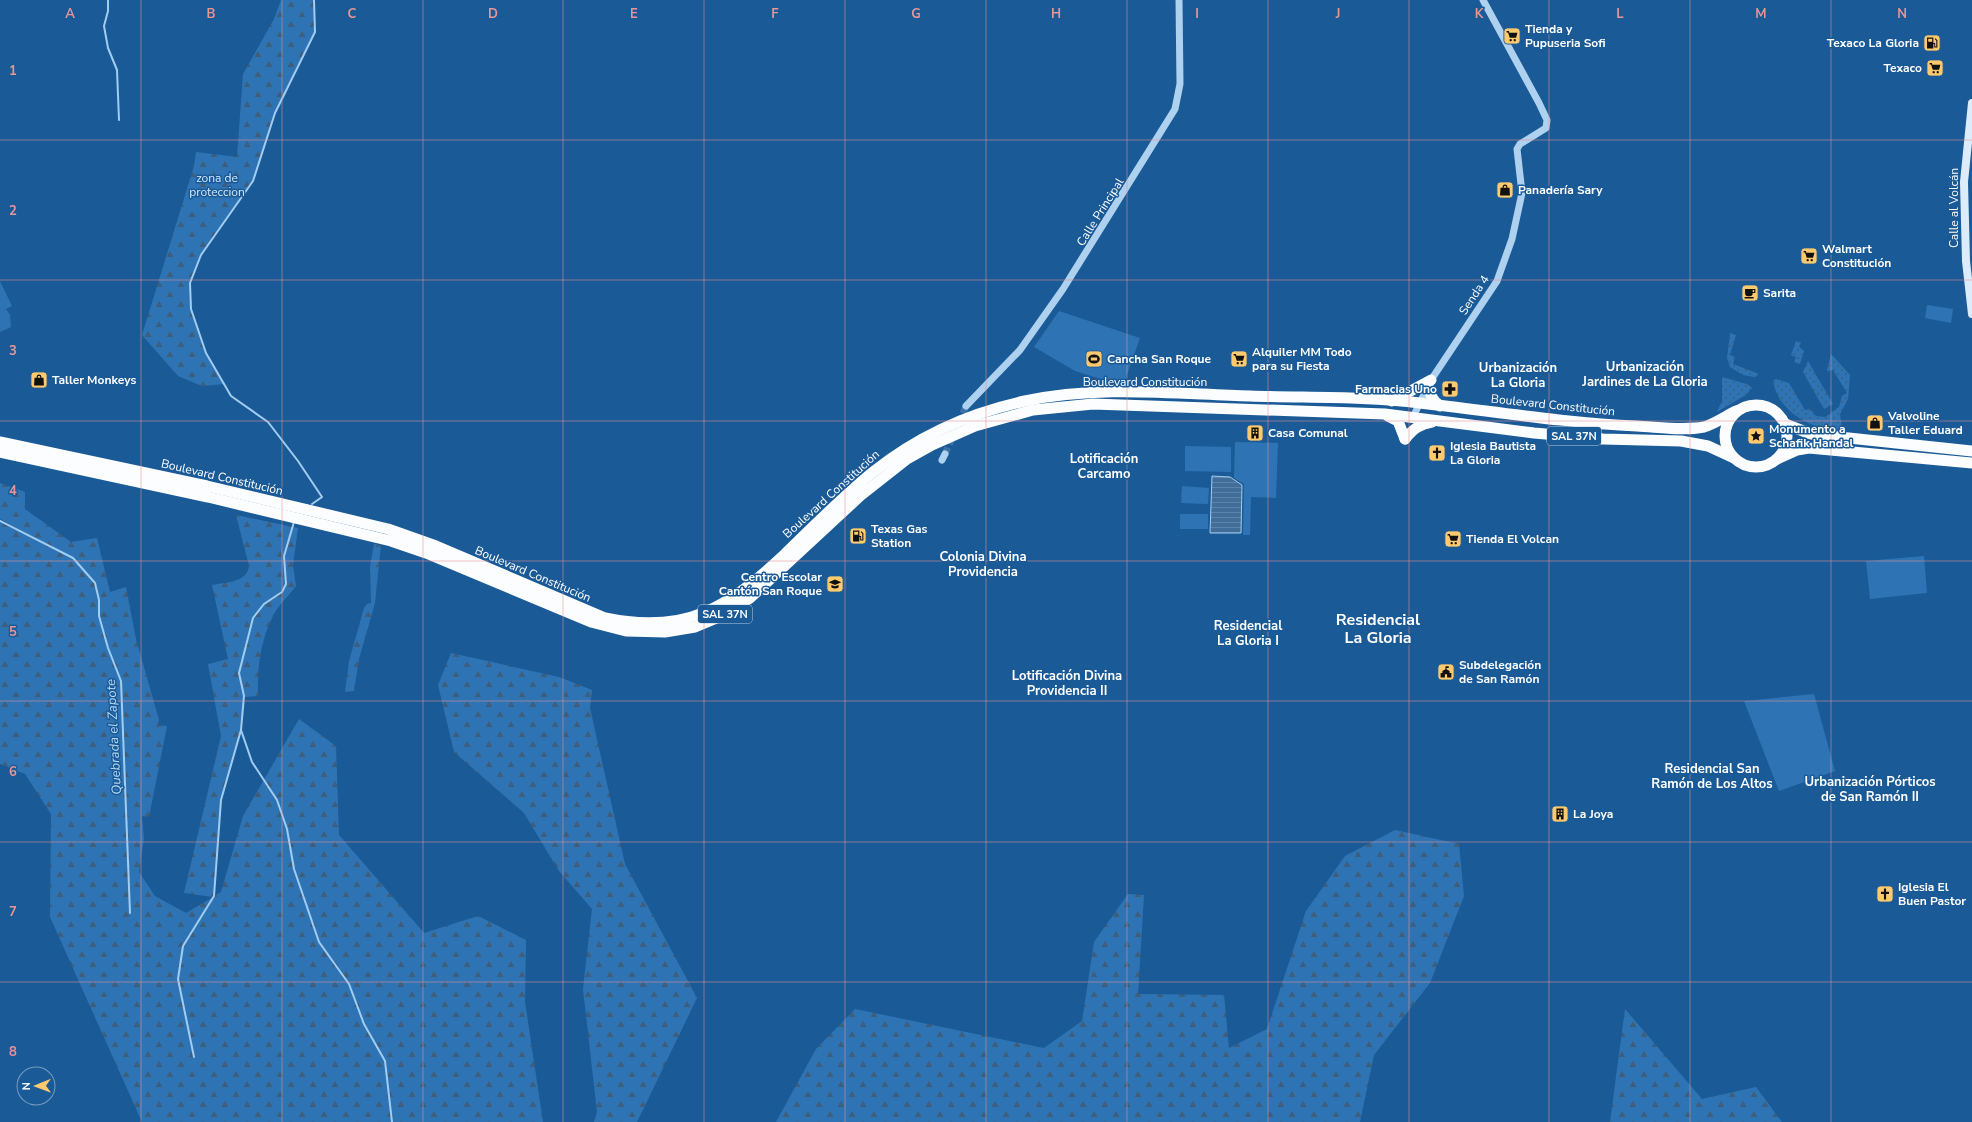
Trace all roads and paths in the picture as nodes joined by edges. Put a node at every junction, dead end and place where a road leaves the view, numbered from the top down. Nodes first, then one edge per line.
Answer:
1 (1179, 0) edge
2 (1483, 0) edge
3 (1972, 103) edge
4 (1972, 314) edge
5 (1430, 382) junction
6 (1392, 401) junction
7 (1419, 403) junction
8 (966, 406) tunnel mouth
9 (1440, 406) junction
10 (1736, 411) junction
11 (1386, 414) junction
12 (1413, 417) junction
13 (1438, 421) junction
14 (1785, 424) junction
15 (0, 442) edge
16 (1972, 450) edge
17 (0, 452) edge
18 (1734, 458) junction
19 (1777, 459) junction
20 (1972, 463) edge

1 - 8 street, Calle Principal
2 - 5 street, Senda 4
3 - 4 main road, Calle al Volcán
5 - 6 highway
5 - 7 street, Senda 4
5 - 9 highway
6 - 7 highway, Boulevard Constitución / SAL 37N
6 - 15 highway, Boulevard Constitución / SAL 37N
7 - 9 highway, Boulevard Constitución / SAL 37N
7 - 12 street, Senda 4
9 - 10 highway, Boulevard Constitución / SAL 37N
10 - 14 highway, SAL 37N
10 - 18 highway
11 - 12 highway, Boulevard Constitución / SAL 37N
11 - 13 highway
11 - 17 highway, Boulevard Constitución / SAL 37N
12 - 13 highway, Boulevard Constitución / SAL 37N
13 - 18 highway, Boulevard Constitución / SAL 37N
14 - 16 highway, SAL 37N
14 - 19 highway
18 - 19 highway, SAL 37N
19 - 20 highway, SAL 37N

